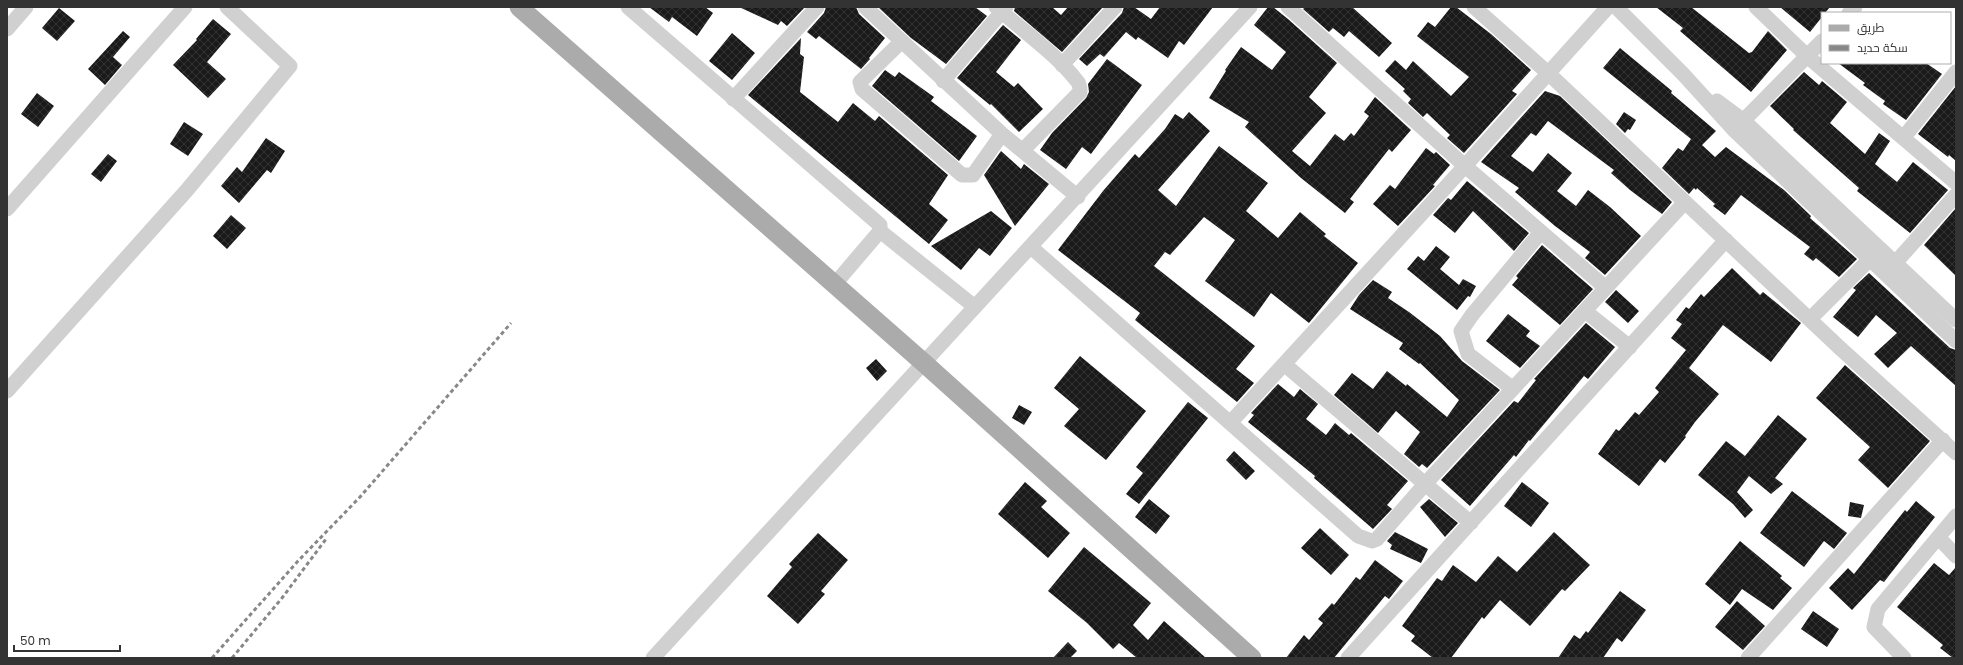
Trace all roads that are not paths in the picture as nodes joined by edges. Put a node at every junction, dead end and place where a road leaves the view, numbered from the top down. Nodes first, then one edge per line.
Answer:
1 (26, 7) edge
2 (185, 7) edge
3 (226, 7) edge
4 (519, 7) edge
5 (534, 7) edge
6 (628, 7) edge
7 (817, 7) edge
8 (865, 7) edge
9 (1115, 7) edge
10 (1250, 7) edge
11 (1288, 7) edge
12 (1474, 7) edge
13 (1608, 7) edge
14 (1616, 7) edge
15 (1756, 7) edge
16 (1001, 9) edge
17 (7, 28) edge
18 (902, 41) junction
19 (1821, 42) edge
20 (1807, 56) junction
21 (1062, 65) junction
22 (1956, 72) edge
23 (1548, 73) junction
24 (943, 81) junction
25 (733, 99) junction
26 (1739, 126) junction
27 (1002, 134) junction
28 (1904, 137) junction
29 (1023, 150) junction
30 (1465, 166) junction
31 (1956, 183) edge
32 (1956, 195) edge
33 (1078, 197) junction
34 (1685, 202) junction
35 (7, 209) edge
36 (880, 231) junction
37 (1541, 232) junction
38 (1726, 240) junction
39 (1032, 247) junction
40 (1870, 259) junction
41 (1896, 262) junction
42 (838, 280) junction
43 (1606, 288) junction
44 (975, 307) junction
45 (1585, 311) junction
46 (1810, 319) junction
47 (1956, 320) edge
48 (1956, 341) edge
49 (1630, 347) junction
50 (928, 359) junction
51 (1284, 364) junction
52 (1513, 389) junction
53 (7, 391) edge
54 (1230, 423) junction
55 (1943, 440) junction
56 (1956, 452) edge
57 (1426, 483) junction
58 (1956, 516) edge
59 (1471, 523) junction
60 (1939, 538) junction
61 (1956, 556) edge
62 (1900, 657) edge
63 (653, 658) edge
64 (1252, 658) edge
65 (1267, 658) edge
66 (1348, 658) edge
67 (1748, 658) edge

1 - 17 street
2 - 35 street
3 - 53 street
4 - 42 main road
5 - 42 main road
6 - 25 street
7 - 25 street
8 - 18 street
9 - 21 street
10 - 33 street
11 - 30 street
12 - 23 street
13 - 23 street
14 - 26 street
15 - 20 street
16 - 21 street
16 - 24 street
18 - 24 street
18 - 27 street
19 - 20 street
20 - 26 street
20 - 28 street
21 - 29 street
22 - 28 street
23 - 30 street
23 - 34 street
24 - 27 street
25 - 36 street
26 - 40 street
26 - 41 street
27 - 29 street
28 - 31 street
29 - 33 street
30 - 37 street
30 - 51 street
32 - 41 street
33 - 39 street
34 - 38 street
34 - 43 street
36 - 42 street
36 - 44 street
37 - 43 street
37 - 52 street
38 - 46 street
38 - 49 street
39 - 44 street
39 - 54 street
40 - 46 street
40 - 48 street
41 - 47 street
42 - 50 main road
43 - 45 street
44 - 50 street
45 - 49 street
45 - 52 street
46 - 55 street
49 - 59 street
50 - 63 street
50 - 64 main road
50 - 65 main road
51 - 54 street
51 - 57 street
52 - 57 street
54 - 57 street
55 - 56 street
55 - 67 street
57 - 59 street
58 - 60 street
59 - 66 street
60 - 61 street
60 - 62 street

